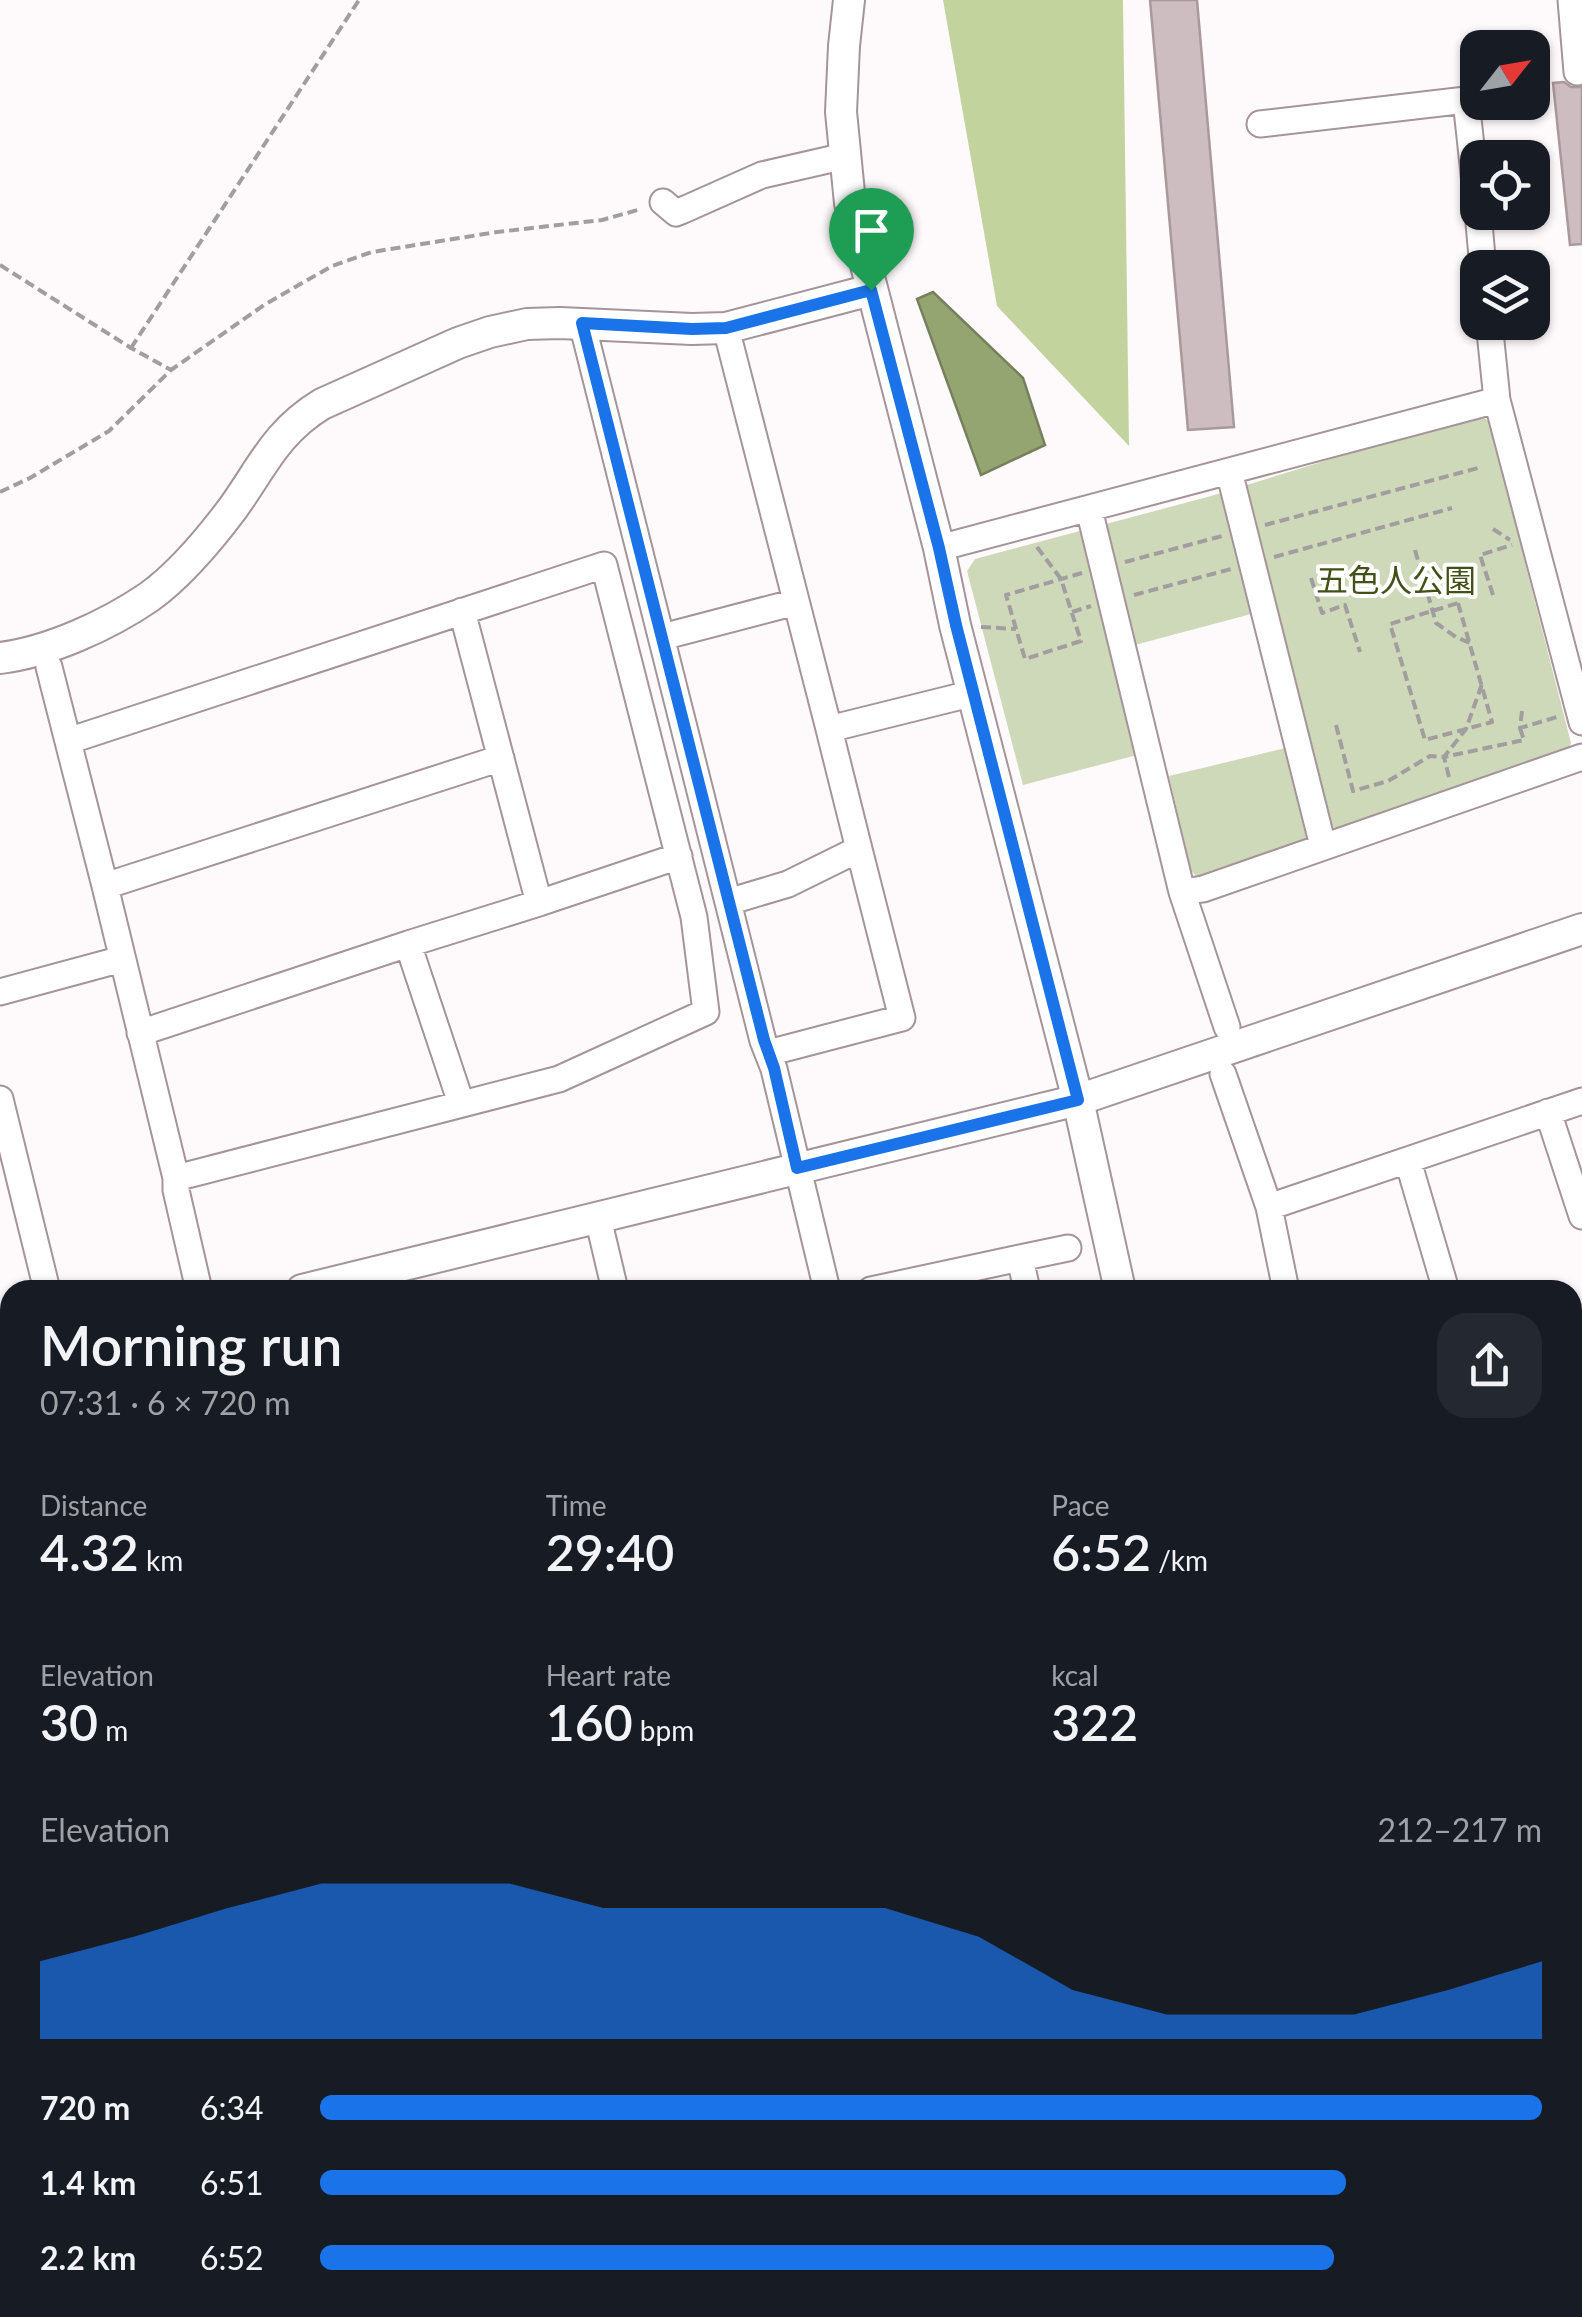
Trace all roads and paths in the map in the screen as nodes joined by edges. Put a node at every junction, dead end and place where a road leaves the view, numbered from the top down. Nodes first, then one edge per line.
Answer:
1 (359, 0) edge
2 (849, 0) edge
3 (1571, 0) edge
4 (1577, 72) dead end
5 (1260, 124) dead end
6 (1470, 140) edge
7 (844, 156) junction
8 (663, 202) joint
9 (0, 265) edge
10 (871, 290) junction
11 (582, 323) junction
12 (726, 328) junction
13 (1491, 340) edge
14 (131, 348) junction
15 (171, 370) junction
16 (1496, 400) junction
17 (1478, 468) dead end
18 (1229, 471) junction
19 (0, 492) edge
20 (1089, 510) junction
21 (1022, 527) junction
22 (1251, 529) dead end
23 (1493, 529) dead end
24 (1232, 534) dead end
25 (939, 548) junction
26 (1415, 550) dead end
27 (1118, 564) dead end
28 (1080, 574) dead end
29 (1311, 578) dead end
30 (1061, 579) junction
31 (1493, 594) dead end
32 (796, 602) junction
33 (1432, 610) junction
34 (462, 611) junction
35 (956, 625) junction
36 (1016, 629) junction
37 (662, 637) junction
38 (1470, 644) junction
39 (1360, 652) dead end
40 (0, 658) edge
41 (48, 667) dead end
42 (1482, 684) junction
43 (974, 692) junction
44 (1522, 711) dead end
45 (1580, 716) edge
46 (1336, 725) dead end
47 (1520, 728) junction
48 (829, 729) junction
49 (1466, 730) junction
50 (68, 740) junction
51 (1444, 757) junction
52 (1582, 757) edge
53 (501, 758) junction
54 (1454, 800) junction
55 (1324, 846) junction
56 (858, 849) junction
57 (679, 856) junction
58 (105, 886) junction
59 (1182, 892) junction
60 (728, 902) junction
61 (539, 903) junction
62 (1582, 929) edge
63 (408, 944) junction
64 (122, 959) junction
65 (0, 992) edge
66 (1227, 1027) dead end
67 (140, 1033) junction
68 (768, 1053) junction
69 (1223, 1074) dead end
70 (0, 1099) edge
71 (1078, 1100) junction
72 (1582, 1100) edge
73 (461, 1104) junction
74 (1548, 1112) junction
75 (1408, 1161) junction
76 (797, 1168) junction
77 (176, 1178) junction
78 (1269, 1207) junction
79 (1582, 1216) edge
80 (598, 1218) junction
81 (1068, 1248) dead end
82 (1020, 1258) junction
83 (44, 1280) edge
84 (198, 1280) edge
85 (343, 1280) edge
86 (613, 1280) edge
87 (825, 1280) edge
88 (918, 1280) edge
89 (1025, 1280) edge
90 (1118, 1280) edge
91 (1284, 1280) edge
92 (1443, 1280) edge

1 - 14 path
2 - 7 street
3 - 4 street
5 - 6 street
7 - 8 street
7 - 10 street
8 - 15 path
9 - 14 path
10 - 12 street
10 - 25 street
11 - 12 street
11 - 37 street
11 - 40 street
12 - 32 street
13 - 16 street
14 - 15 path
15 - 19 path
16 - 18 street
16 - 45 street
17 - 22 path
18 - 20 street
18 - 55 street
20 - 21 street
20 - 59 street
21 - 25 street
21 - 30 path
23 - 31 path
24 - 27 path
25 - 35 street
26 - 33 path
28 - 30 path
29 - 39 path
30 - 36 path
30 - 36 path
32 - 37 street
32 - 48 street
33 - 38 path
33 - 38 path
33 - 49 path
34 - 50 street
34 - 53 street
34 - 57 street
35 - 36 path
35 - 43 street
37 - 60 street
38 - 42 path
41 - 50 street
42 - 49 path
42 - 49 path
43 - 48 street
43 - 71 street
44 - 47 path
45 - 47 path
46 - 51 path
47 - 51 path
48 - 56 street
49 - 51 path
50 - 58 street
51 - 54 path
52 - 54 street
53 - 58 street
53 - 61 street
54 - 55 street
55 - 59 street
56 - 60 street
56 - 68 street
57 - 61 street
57 - 73 street
58 - 64 street
59 - 66 street
60 - 68 street
61 - 63 street
62 - 71 street
63 - 67 street
63 - 73 street
64 - 65 street
64 - 67 street
67 - 77 street
68 - 76 street
69 - 78 street
70 - 83 street
71 - 76 street
71 - 90 street
72 - 74 street
73 - 77 street
74 - 75 street
74 - 79 street
75 - 78 street
75 - 92 street
76 - 80 street
76 - 87 street
77 - 84 street
78 - 91 street
80 - 85 street
80 - 86 street
81 - 82 street
82 - 88 street
82 - 89 street

